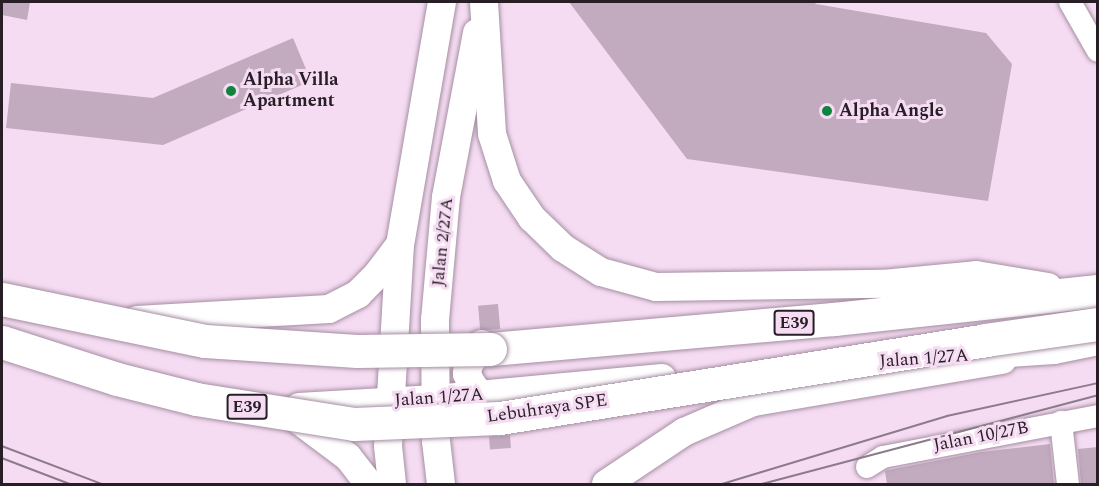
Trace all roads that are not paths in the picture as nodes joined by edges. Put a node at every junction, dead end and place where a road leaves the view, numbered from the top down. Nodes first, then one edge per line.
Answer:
1 (442, 2) edge
2 (484, 2) edge
3 (1070, 2) edge
4 (1098, 51) edge
5 (400, 245) junction
6 (1098, 281) edge
7 (1048, 287) junction
8 (1098, 291) edge
9 (2, 299) edge
10 (2, 306) edge
11 (54, 324) junction
12 (1098, 324) edge
13 (1098, 341) edge
14 (2, 342) edge
15 (482, 344) junction
16 (434, 348) junction
17 (393, 350) junction
18 (1054, 350) junction
19 (2, 356) edge
20 (480, 395) junction
21 (435, 399) junction
22 (390, 401) junction
23 (284, 408) junction
24 (1098, 416) edge
25 (1061, 422) junction
26 (867, 467) dead end
27 (369, 484) edge
28 (392, 484) edge
29 (441, 484) edge
30 (606, 484) edge
31 (1068, 484) edge

1 - 5 main road
2 - 7 main road
2 - 16 main road, Jalan 2/27A
3 - 4 street
5 - 11 main road
5 - 17 main road
6 - 7 main road
7 - 15 main road
8 - 9 highway, E39, bridge
10 - 11 main road
11 - 17 main road
12 - 14 highway, Lebuhraya SPE / E39, bridge
13 - 18 main road, Jalan 1/27A
15 - 16 main road
15 - 20 main road
16 - 17 main road
16 - 21 main road, Jalan 2/27A
17 - 22 main road
18 - 20 main road, Jalan 1/27A
18 - 30 main road
19 - 23 main road, Jalan 1/27A
20 - 21 main road, Jalan 1/27A
21 - 22 main road, Jalan 1/27A
21 - 29 main road, Jalan 2/27A
22 - 23 main road, Jalan 1/27A
22 - 28 main road
23 - 27 main road
24 - 25 street, Jalan 10/27B
25 - 26 street, Jalan 10/27B
25 - 31 street

